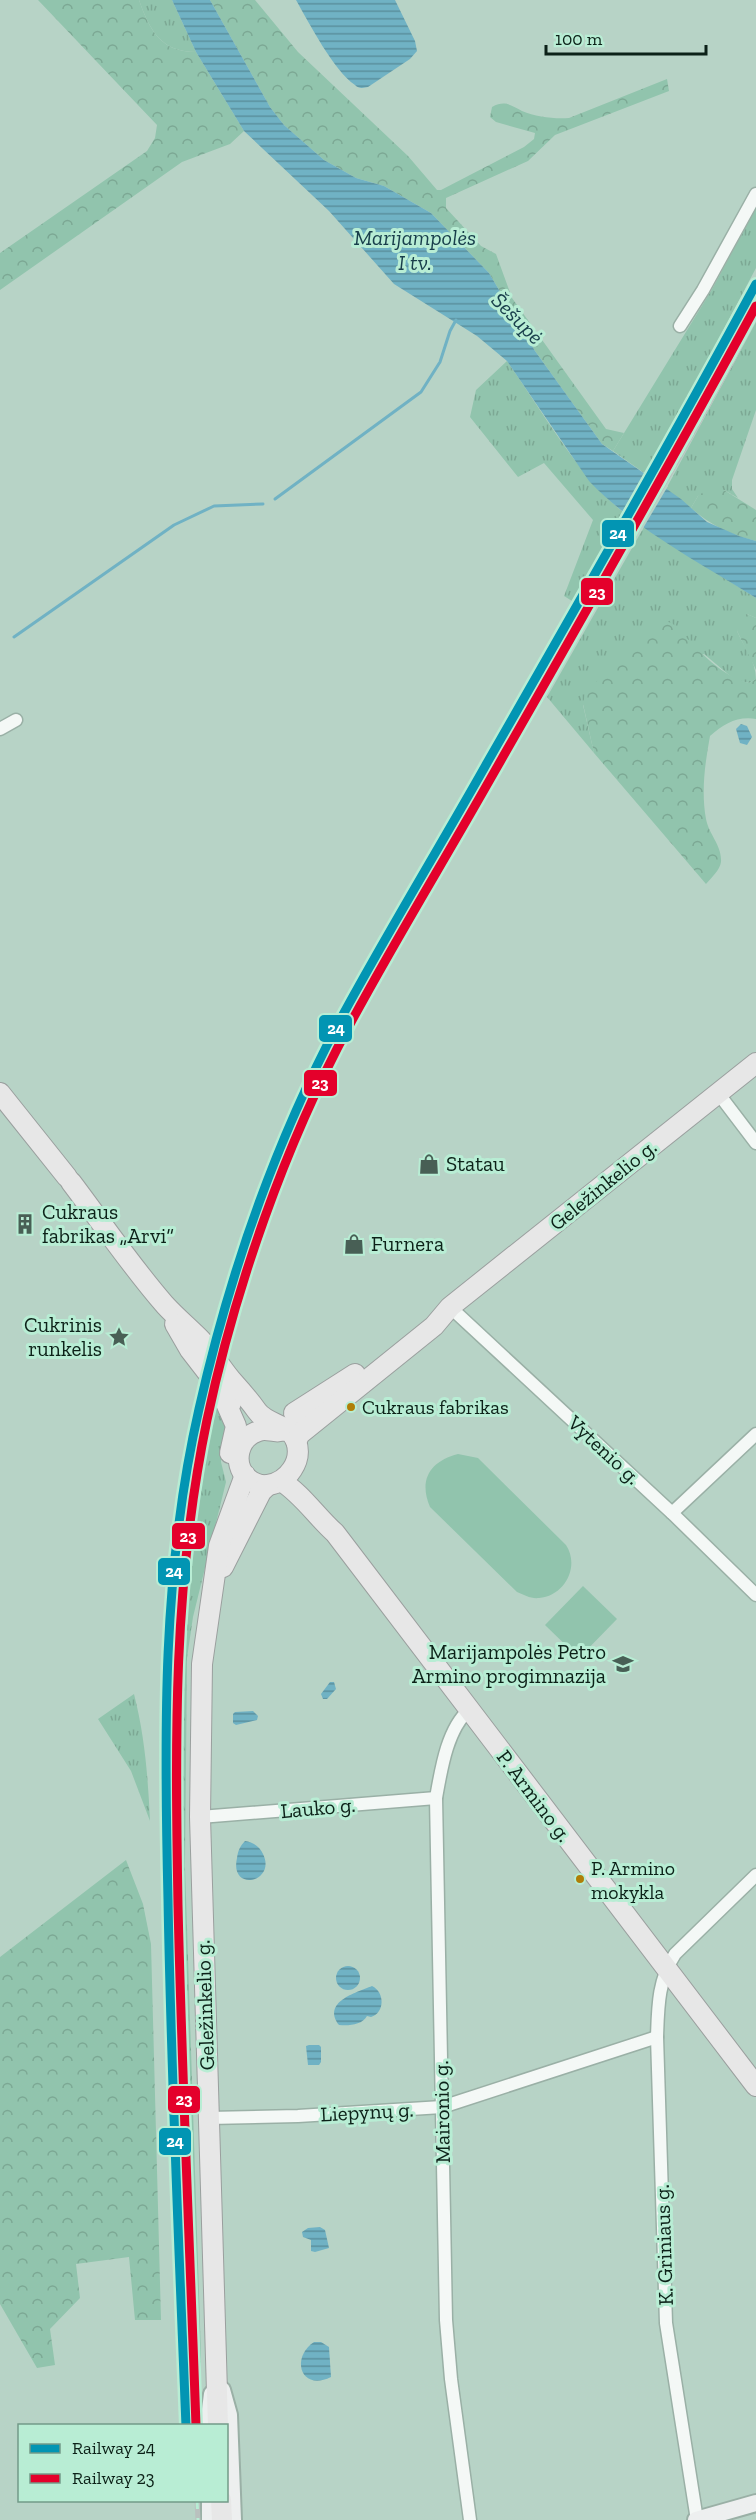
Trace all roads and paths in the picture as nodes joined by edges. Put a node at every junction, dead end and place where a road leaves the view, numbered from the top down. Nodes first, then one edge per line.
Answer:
1 (756, 194) edge
2 (680, 326) dead end
3 (16, 720) dead end
4 (0, 729) edge
5 (756, 1063) edge
6 (718, 1092) junction
7 (0, 1093) edge
8 (756, 1143) edge
9 (450, 1307) junction
10 (229, 1389) junction
11 (274, 1432) junction
12 (756, 1434) edge
13 (272, 1475) junction
14 (672, 1513) junction
15 (224, 1550) junction
16 (756, 1595) edge
17 (469, 1710) junction
18 (436, 1798) junction
19 (200, 1817) junction
20 (756, 1875) edge
21 (666, 1969) junction
22 (657, 2037) junction
23 (756, 2086) edge
24 (442, 2108) junction
25 (209, 2118) junction
26 (216, 2369) junction
27 (215, 2424) edge
28 (210, 2502) edge
29 (221, 2502) edge
30 (756, 2503) edge
31 (210, 2520) edge
32 (222, 2520) edge
33 (233, 2520) edge
34 (470, 2520) edge
35 (697, 2520) edge

1 - 2 street
3 - 4 street
5 - 6 main road, Geležinkelio g.
6 - 8 street
6 - 9 main road, Geležinkelio g.
7 - 10 main road
9 - 11 main road, Geležinkelio g.
9 - 11 main road, Geležinkelio g.
9 - 14 street, Vytenio g.
10 - 11 main road
10 - 11 main road
10 - 15 main road
11 - 13 main road
11 - 13 main road
12 - 14 street
13 - 15 main road, Geležinkelio g.
13 - 17 main road, P. Armino g.
14 - 16 street, Vytenio g.
15 - 19 main road, Geležinkelio g.
17 - 18 street, Maironio g.
17 - 21 main road, P. Armino g.
18 - 19 street, Lauko g.
18 - 24 street, Maironio g.
19 - 25 main road, Geležinkelio g.
20 - 21 street
21 - 22 street, K. Griniaus g.
21 - 23 main road, P. Armino g.
22 - 24 street, Liepynų g.
22 - 35 street, K. Griniaus g.
24 - 25 street, Liepynų g.
24 - 34 street, Maironio g.
25 - 26 main road, Geležinkelio g.
26 - 27 main road, Geležinkelio g.
26 - 33 street
28 - 31 street
29 - 32 main road
30 - 35 street

